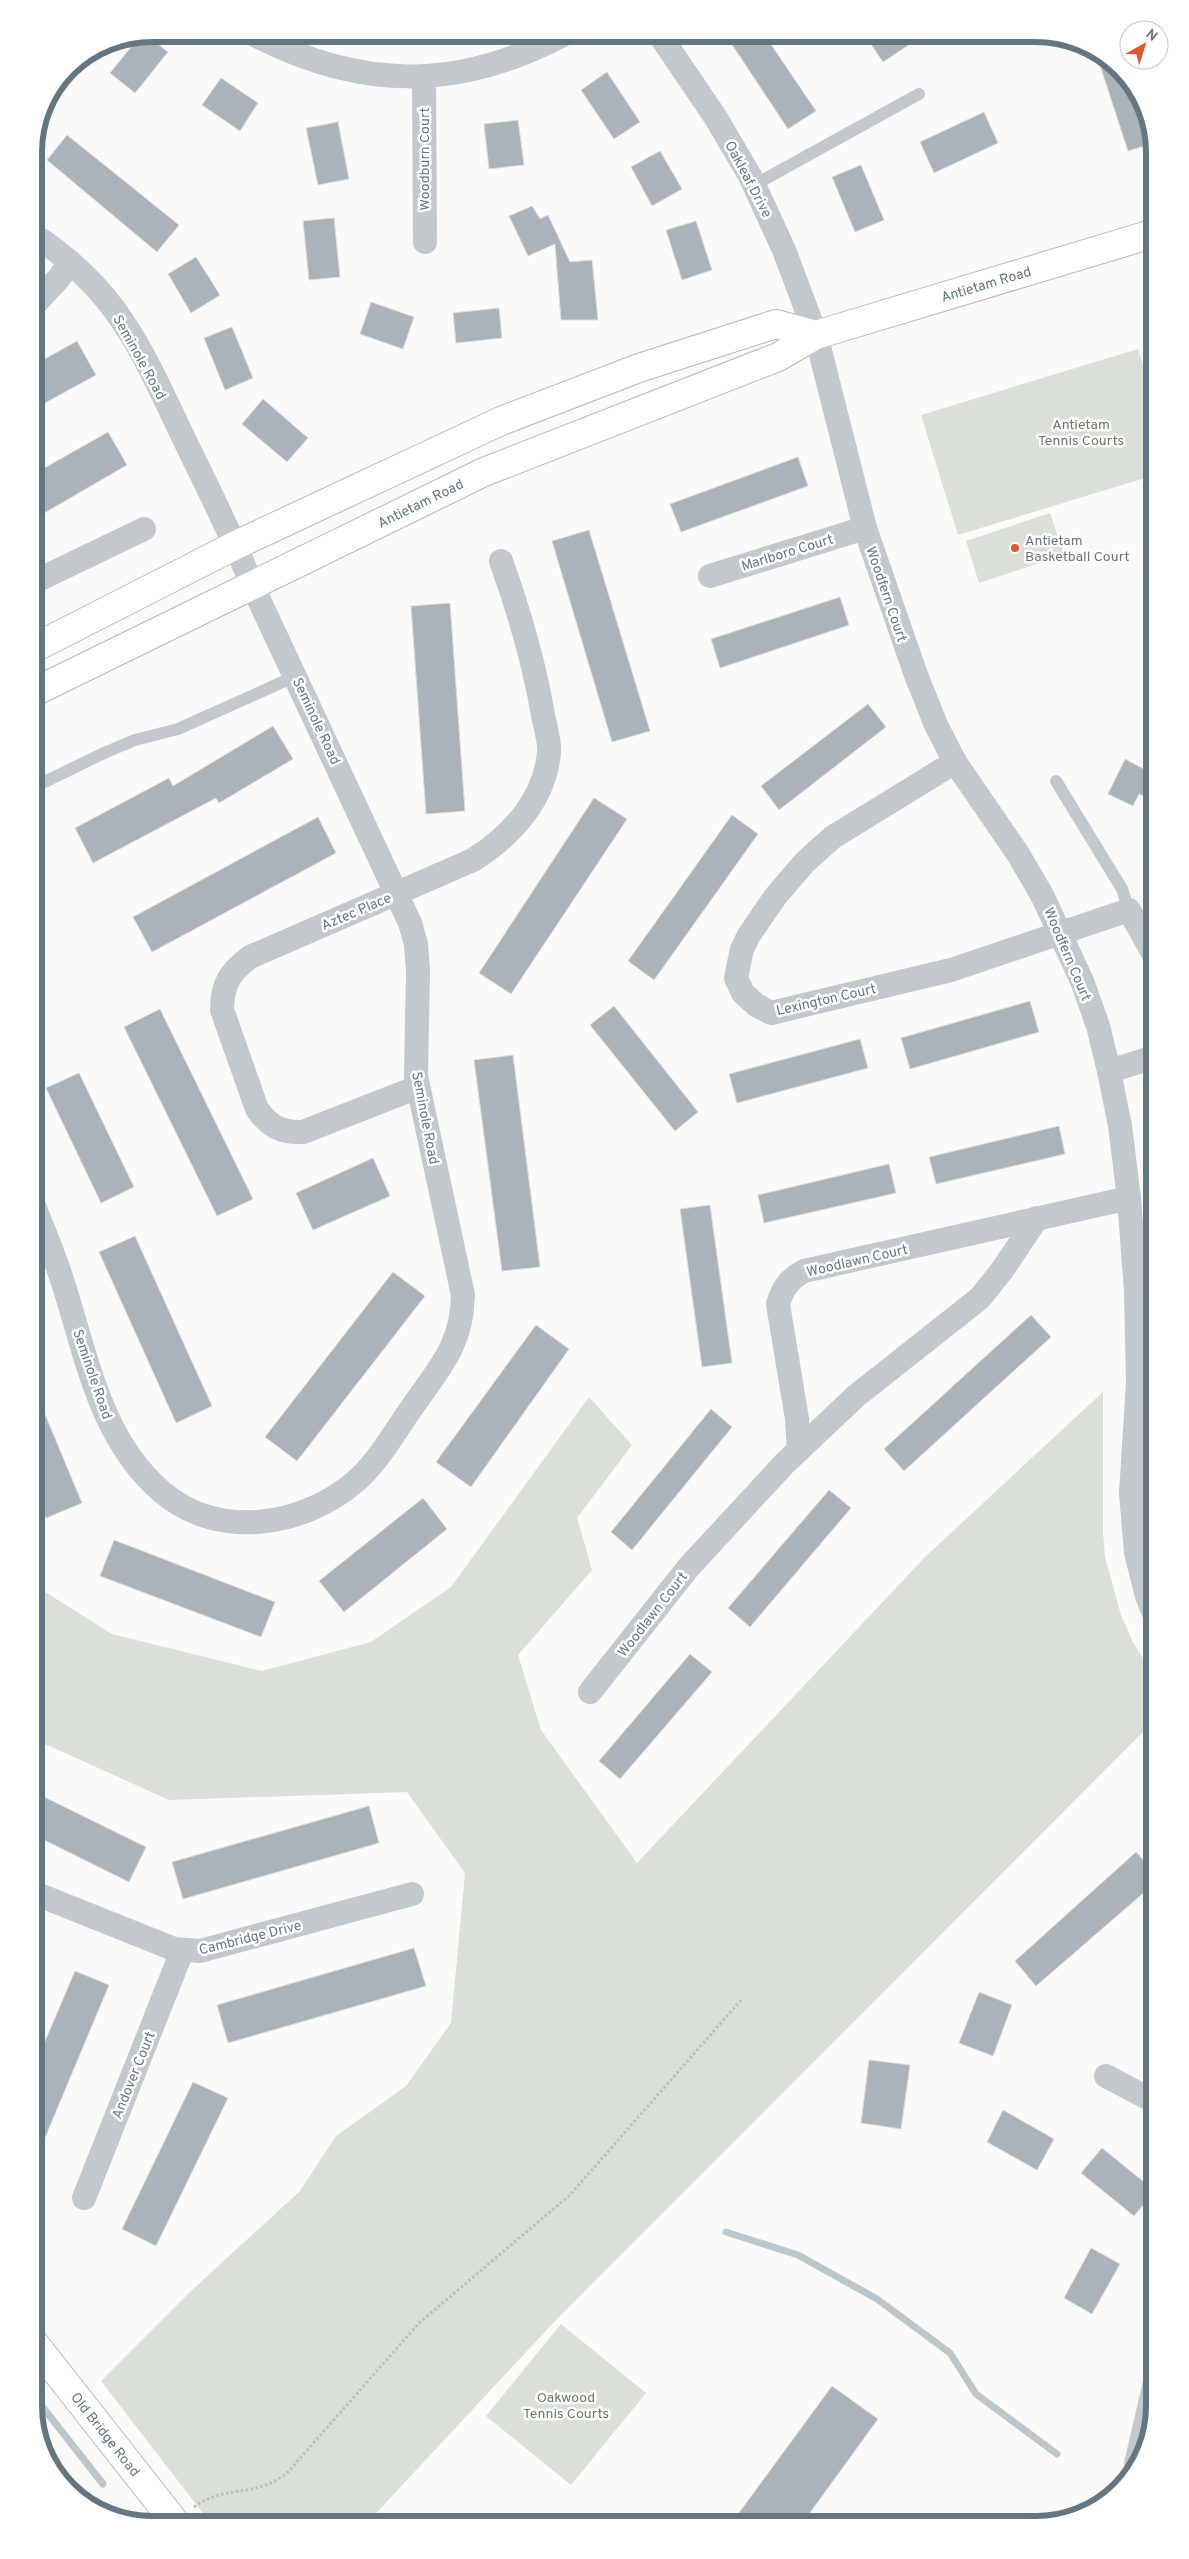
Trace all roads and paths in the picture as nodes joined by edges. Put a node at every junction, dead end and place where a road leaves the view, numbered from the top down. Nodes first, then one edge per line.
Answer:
1 (272, 42) edge
2 (549, 42) edge
3 (665, 43) edge
4 (424, 76) junction
5 (919, 94) dead end
6 (754, 185) junction
7 (1146, 236) edge
8 (43, 241) edge
9 (425, 242) dead end
10 (70, 262) junction
11 (43, 295) edge
12 (816, 334) junction
13 (864, 528) junction
14 (144, 530) dead end
15 (236, 545) junction
16 (501, 561) dead end
17 (710, 576) dead end
18 (43, 578) edge
19 (253, 587) junction
20 (43, 644) edge
21 (296, 676) junction
22 (43, 688) edge
23 (956, 762) junction
24 (1056, 781) dead end
25 (43, 783) edge
26 (398, 893) junction
27 (1129, 910) junction
28 (1062, 933) junction
29 (1146, 941) edge
30 (1146, 1060) edge
31 (1110, 1071) junction
32 (418, 1087) junction
33 (1129, 1198) junction
34 (1037, 1218) junction
35 (43, 1229) edge
36 (799, 1450) junction
37 (1146, 1592) edge
38 (590, 1692) dead end
39 (412, 1894) dead end
40 (42, 1896) edge
41 (182, 1951) junction
42 (742, 1999) dead end
43 (1106, 2076) dead end
44 (1146, 2097) edge
45 (84, 2198) dead end
46 (42, 2353) edge
47 (168, 2516) edge
48 (185, 2516) edge

1 - 4 street
2 - 4 street
3 - 6 street, Oakleaf Drive
4 - 9 street, Woodburn Court
5 - 6 lane
6 - 12 street, Oakleaf Drive
7 - 12 street, Antietam Road
8 - 10 street, Seminole Road
10 - 11 street
10 - 15 street, Seminole Road
12 - 13 street, Woodfern Court
12 - 15 street
12 - 19 street, Antietam Road
13 - 17 street, Marlboro Court
13 - 23 street, Woodfern Court
14 - 18 street
15 - 19 street, Seminole Road
15 - 20 street
16 - 26 street, Aztec Place
19 - 21 street, Seminole Road
19 - 22 street, Antietam Road
21 - 25 lane
21 - 26 street, Seminole Road
23 - 28 street, Woodfern Court
23 - 28 street, Lexington Court
24 - 27 lane
26 - 32 street, Seminole Road
26 - 32 street, Aztec Place
27 - 28 street, Lexington Court
27 - 29 street
28 - 31 street, Woodfern Court
30 - 31 street
31 - 33 street, Woodfern Court
32 - 35 street, Seminole Road
33 - 34 street, Woodlawn Court
33 - 37 street, Woodfern Court
34 - 36 street, Woodlawn Court
34 - 36 street, Woodlawn Court
36 - 38 street, Woodlawn Court
39 - 41 street, Cambridge Drive
40 - 41 street, Cambridge Drive
41 - 45 street, Andover Court
42 - 48 path
43 - 44 street
46 - 47 street, Old Bridge Road

